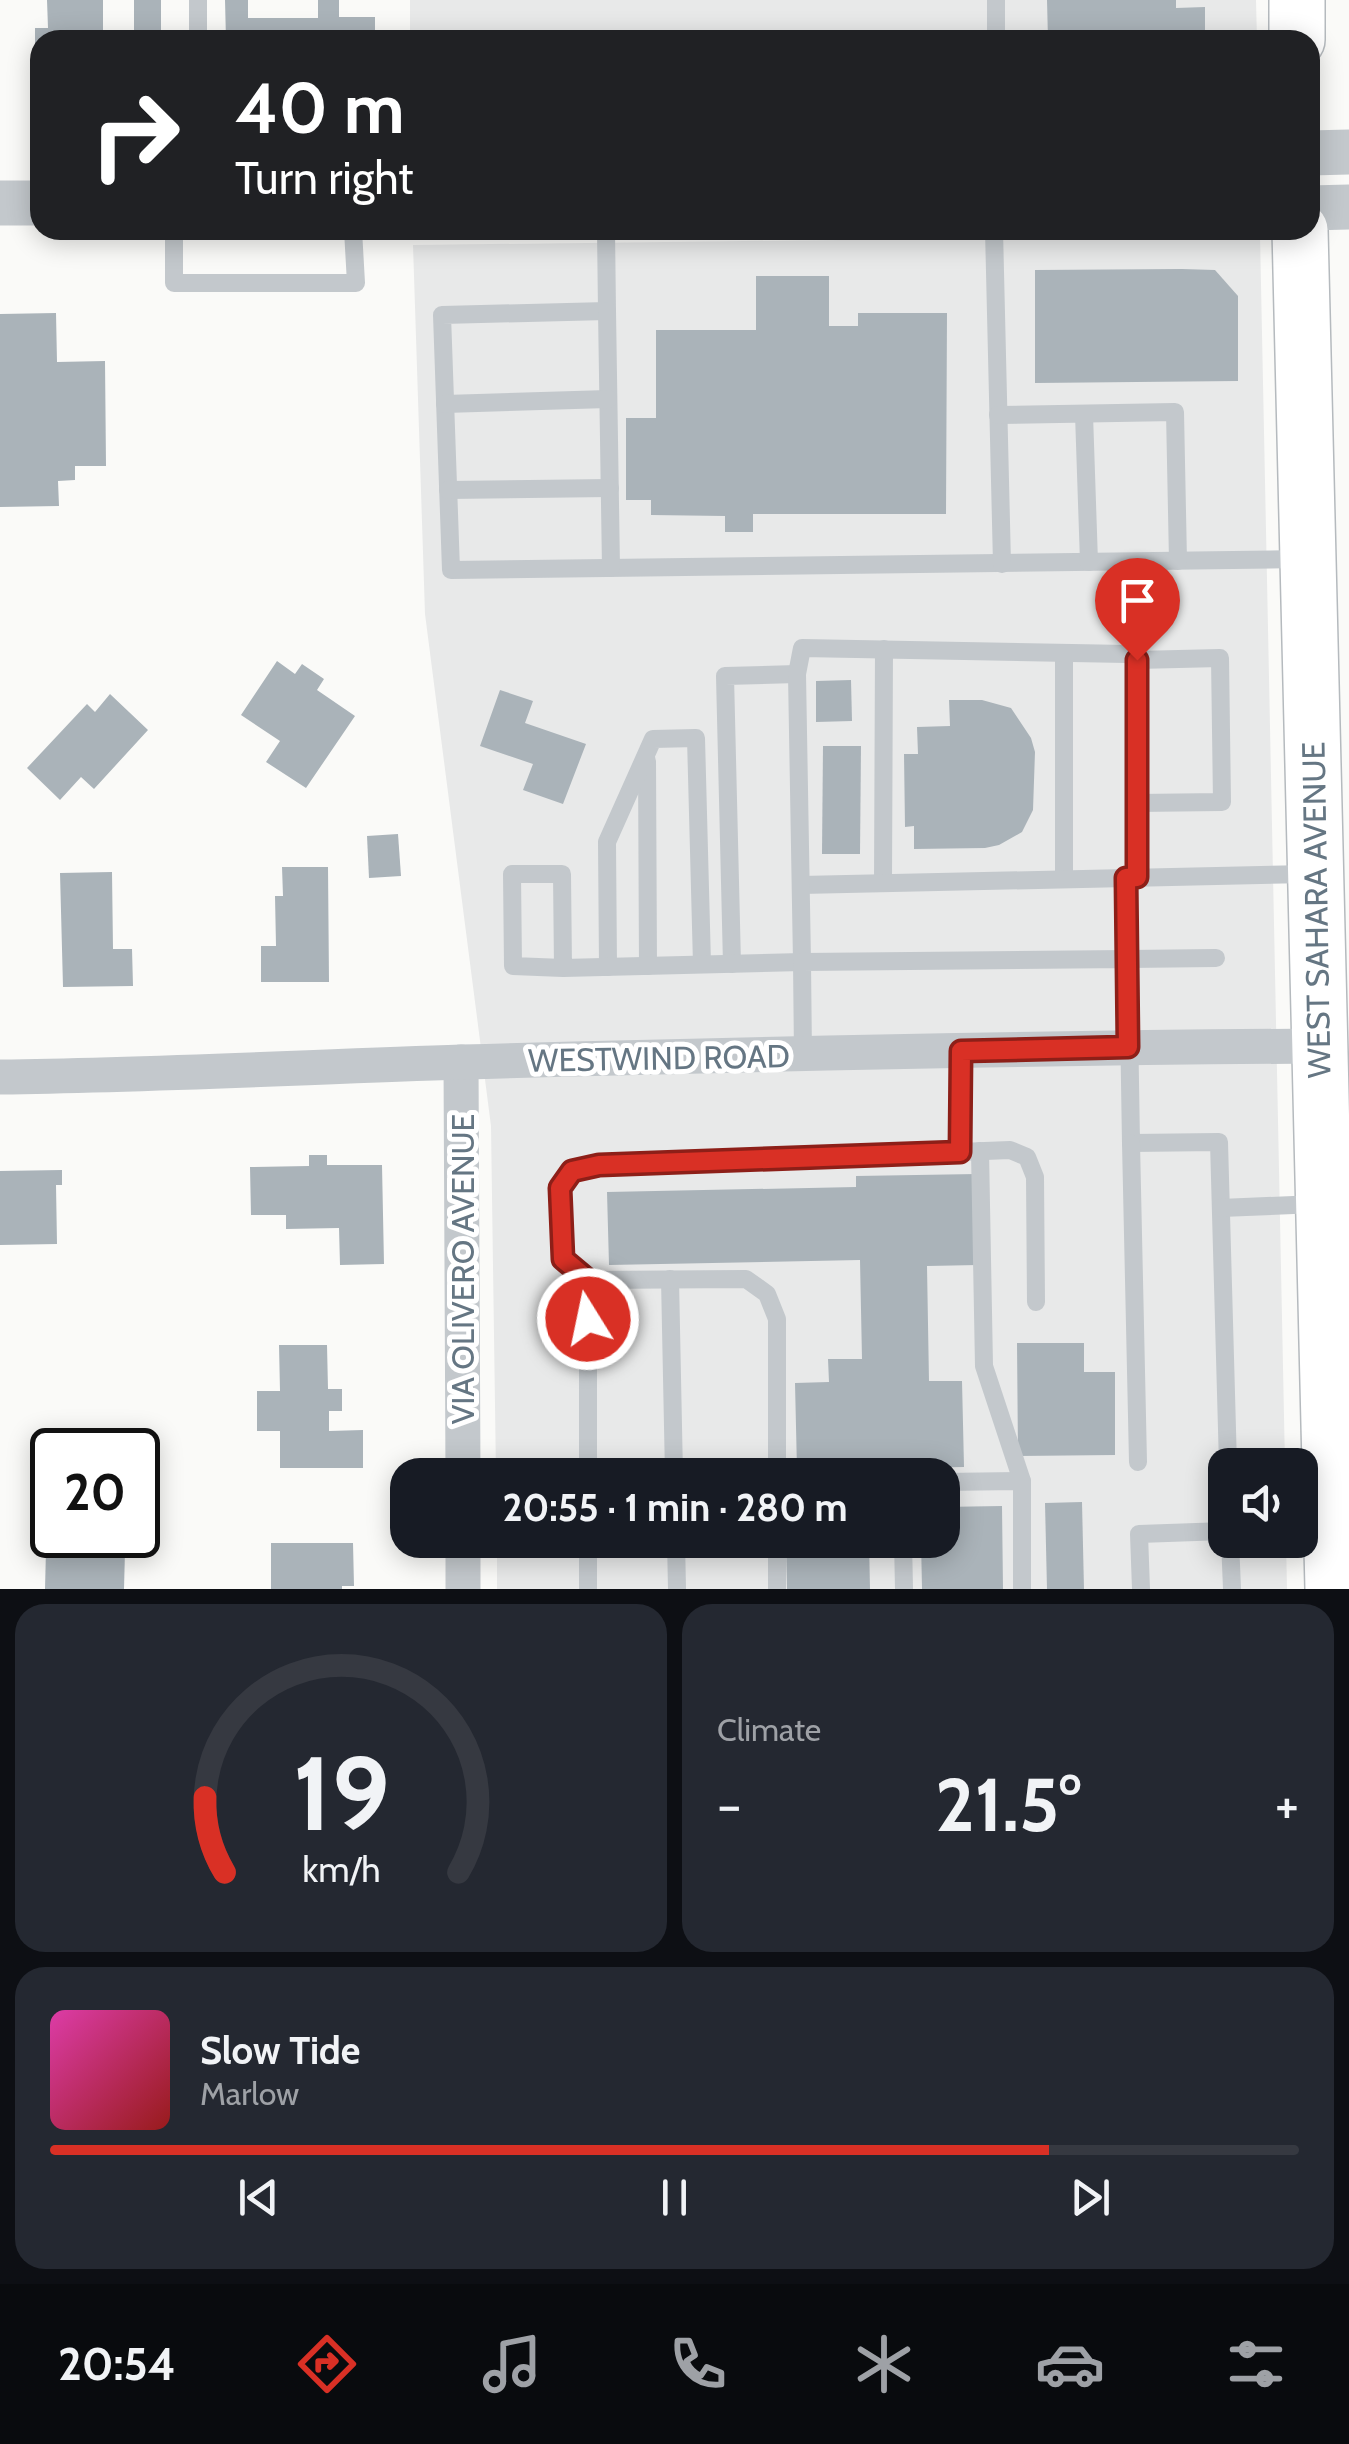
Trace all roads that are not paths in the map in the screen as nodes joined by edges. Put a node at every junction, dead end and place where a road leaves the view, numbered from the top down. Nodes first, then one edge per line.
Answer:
1 (198, 0) edge
2 (996, 0) edge
3 (1297, 0) edge
4 (198, 30) edge
5 (996, 30) edge
6 (1297, 30) edge
7 (1320, 152) edge
8 (1349, 152) edge
9 (30, 203) edge
10 (0, 204) edge
11 (1349, 207) edge
12 (1320, 208) edge
13 (174, 240) edge
14 (354, 240) edge
15 (606, 240) edge
16 (994, 240) edge
17 (1300, 240) edge
18 (607, 311) junction
19 (608, 399) junction
20 (445, 404) junction
21 (1084, 414) junction
22 (998, 415) junction
23 (610, 488) junction
24 (448, 490) junction
25 (1308, 559) junction
26 (1178, 561) junction
27 (1088, 562) junction
28 (1002, 564) junction
29 (610, 568) junction
30 (884, 649) junction
31 (1064, 653) junction
32 (1137, 660) junction
33 (797, 674) junction
34 (647, 752) junction
35 (1137, 803) junction
36 (1326, 853) edge
37 (1132, 878) junction
38 (1064, 879) junction
39 (884, 883) junction
40 (800, 885) junction
41 (1216, 958) dead end
42 (1128, 959) junction
43 (802, 962) junction
44 (702, 964) junction
45 (732, 964) junction
46 (648, 966) junction
47 (608, 967) junction
48 (563, 968) junction
49 (1128, 1047) junction
50 (961, 1051) junction
51 (1334, 1053) edge
52 (804, 1055) junction
53 (461, 1062) junction
54 (0, 1077) edge
55 (1130, 1143) junction
56 (980, 1151) junction
57 (960, 1152) junction
58 (1323, 1204) junction
59 (1221, 1208) junction
60 (670, 1279) junction
61 (588, 1280) junction
62 (1036, 1302) dead end
63 (1228, 1448) edge
64 (462, 1458) edge
65 (588, 1458) edge
66 (674, 1458) edge
67 (777, 1458) edge
68 (1138, 1462) dead end
69 (1022, 1480) junction
70 (960, 1482) edge
71 (1208, 1532) edge
72 (463, 1558) edge
73 (588, 1558) edge
74 (676, 1558) edge
75 (777, 1558) edge
76 (903, 1558) edge
77 (1231, 1558) edge
78 (463, 1589) edge
79 (588, 1589) edge
80 (676, 1589) edge
81 (777, 1589) edge
82 (904, 1589) edge
83 (1022, 1589) edge
84 (1141, 1589) edge
85 (1232, 1589) edge
86 (1333, 1589) edge

1 - 4 lane
2 - 5 lane
3 - 6 main road
7 - 8 street
9 - 10 street
11 - 12 street
13 - 14 lane
15 - 18 lane
16 - 22 lane
17 - 25 main road, WEST SAHARA AVENUE
18 - 19 lane
18 - 20 lane
19 - 20 lane
19 - 23 lane
20 - 24 lane
21 - 22 lane
21 - 26 lane
21 - 27 lane
22 - 28 lane
23 - 24 lane
23 - 29 lane
24 - 29 lane
25 - 26 lane
25 - 36 main road, WEST SAHARA AVENUE
26 - 27 lane
27 - 28 lane
28 - 29 lane
30 - 31 lane
30 - 33 lane
30 - 39 lane
31 - 32 lane
31 - 38 lane
32 - 35 lane
32 - 35 lane
33 - 40 lane
33 - 45 lane
34 - 44 lane
34 - 46 lane
34 - 47 lane
35 - 37 lane
36 - 37 lane
36 - 51 main road, WEST SAHARA AVENUE
37 - 38 lane
37 - 42 lane
38 - 39 lane
39 - 40 lane
40 - 43 lane
41 - 42 lane
42 - 43 lane
42 - 49 lane
43 - 45 lane
43 - 52 lane
44 - 45 lane
44 - 46 lane
46 - 47 lane
47 - 48 lane
48 - 48 lane
49 - 50 street, WESTWIND ROAD
49 - 51 street, WESTWIND ROAD
49 - 55 lane
50 - 52 street, WESTWIND ROAD
50 - 57 lane
51 - 58 main road, WEST SAHARA AVENUE
52 - 53 street, WESTWIND ROAD
53 - 54 street, WESTWIND ROAD
53 - 64 street, VIA OLIVERO AVENUE
55 - 59 lane
55 - 68 lane
56 - 57 lane
56 - 62 lane
56 - 69 lane
57 - 61 lane
58 - 59 lane
58 - 86 main road, WEST SAHARA AVENUE
59 - 63 lane
60 - 61 lane
60 - 66 lane
60 - 67 lane
61 - 65 lane
69 - 70 lane
69 - 83 lane
71 - 84 lane
72 - 78 street
73 - 79 lane
74 - 80 lane
75 - 81 lane
76 - 82 lane
77 - 85 lane

